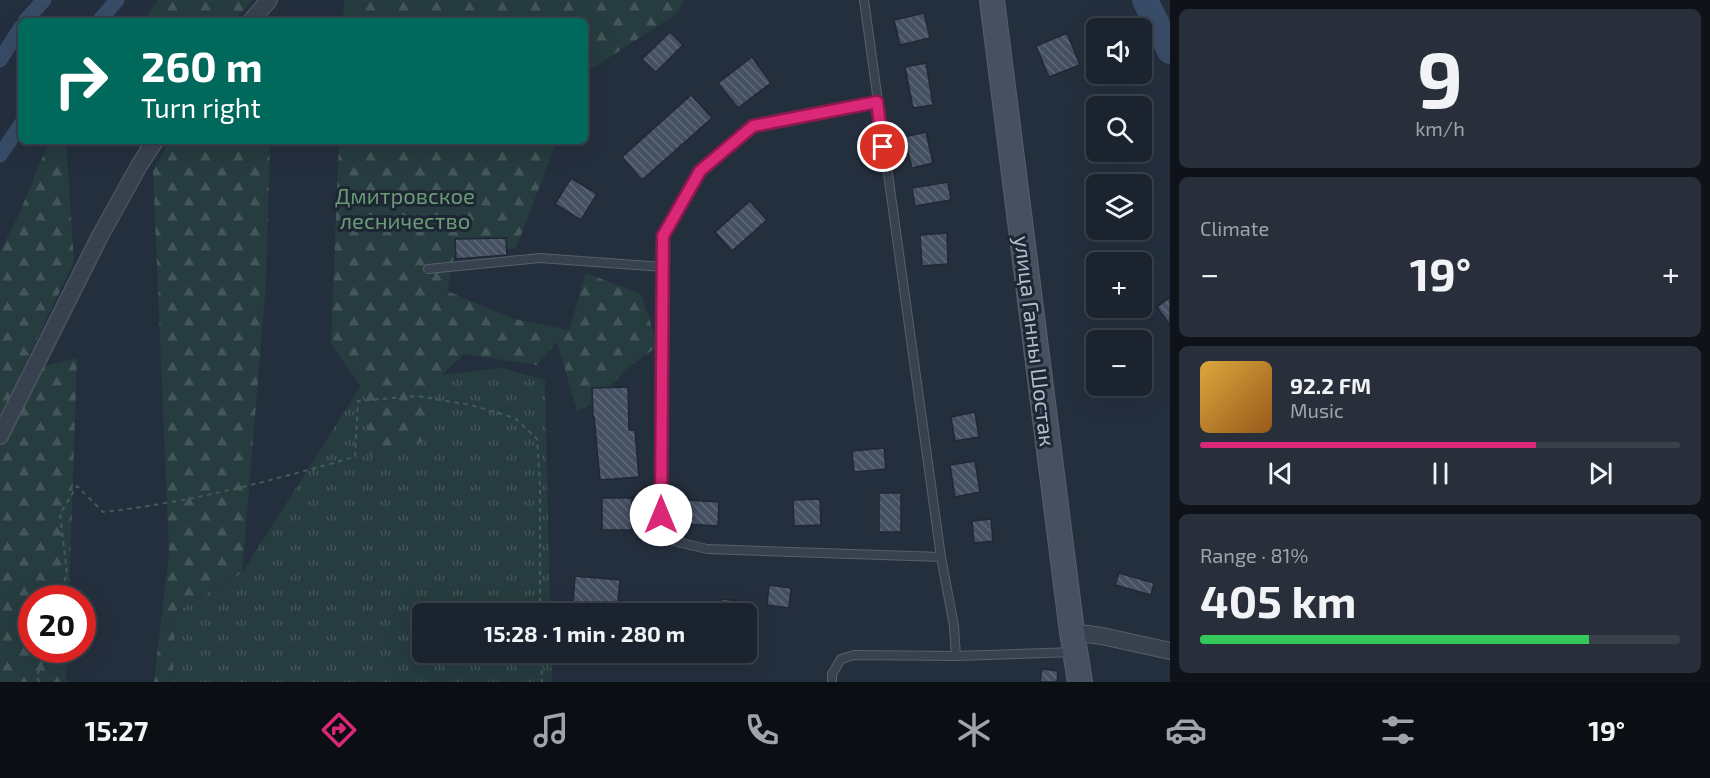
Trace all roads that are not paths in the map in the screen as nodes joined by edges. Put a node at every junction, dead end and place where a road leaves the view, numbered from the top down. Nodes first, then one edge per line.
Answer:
1 (269, 0) edge
2 (864, 0) edge
3 (992, 0) edge
4 (253, 18) edge
5 (877, 102) junction
6 (153, 144) edge
7 (663, 267) junction
8 (428, 269) dead end
9 (0, 436) edge
10 (941, 557) junction
11 (1073, 642) junction
12 (1170, 651) edge
13 (956, 656) junction
14 (832, 682) edge
15 (1080, 682) edge

1 - 4 street
2 - 5 lane
3 - 11 main road, улица Ганны Шостак
5 - 7 lane
5 - 10 lane
6 - 9 street
7 - 8 lane
7 - 10 lane
10 - 13 lane
11 - 12 street
11 - 13 lane
11 - 15 main road, улица Ганны Шостак
13 - 14 lane

